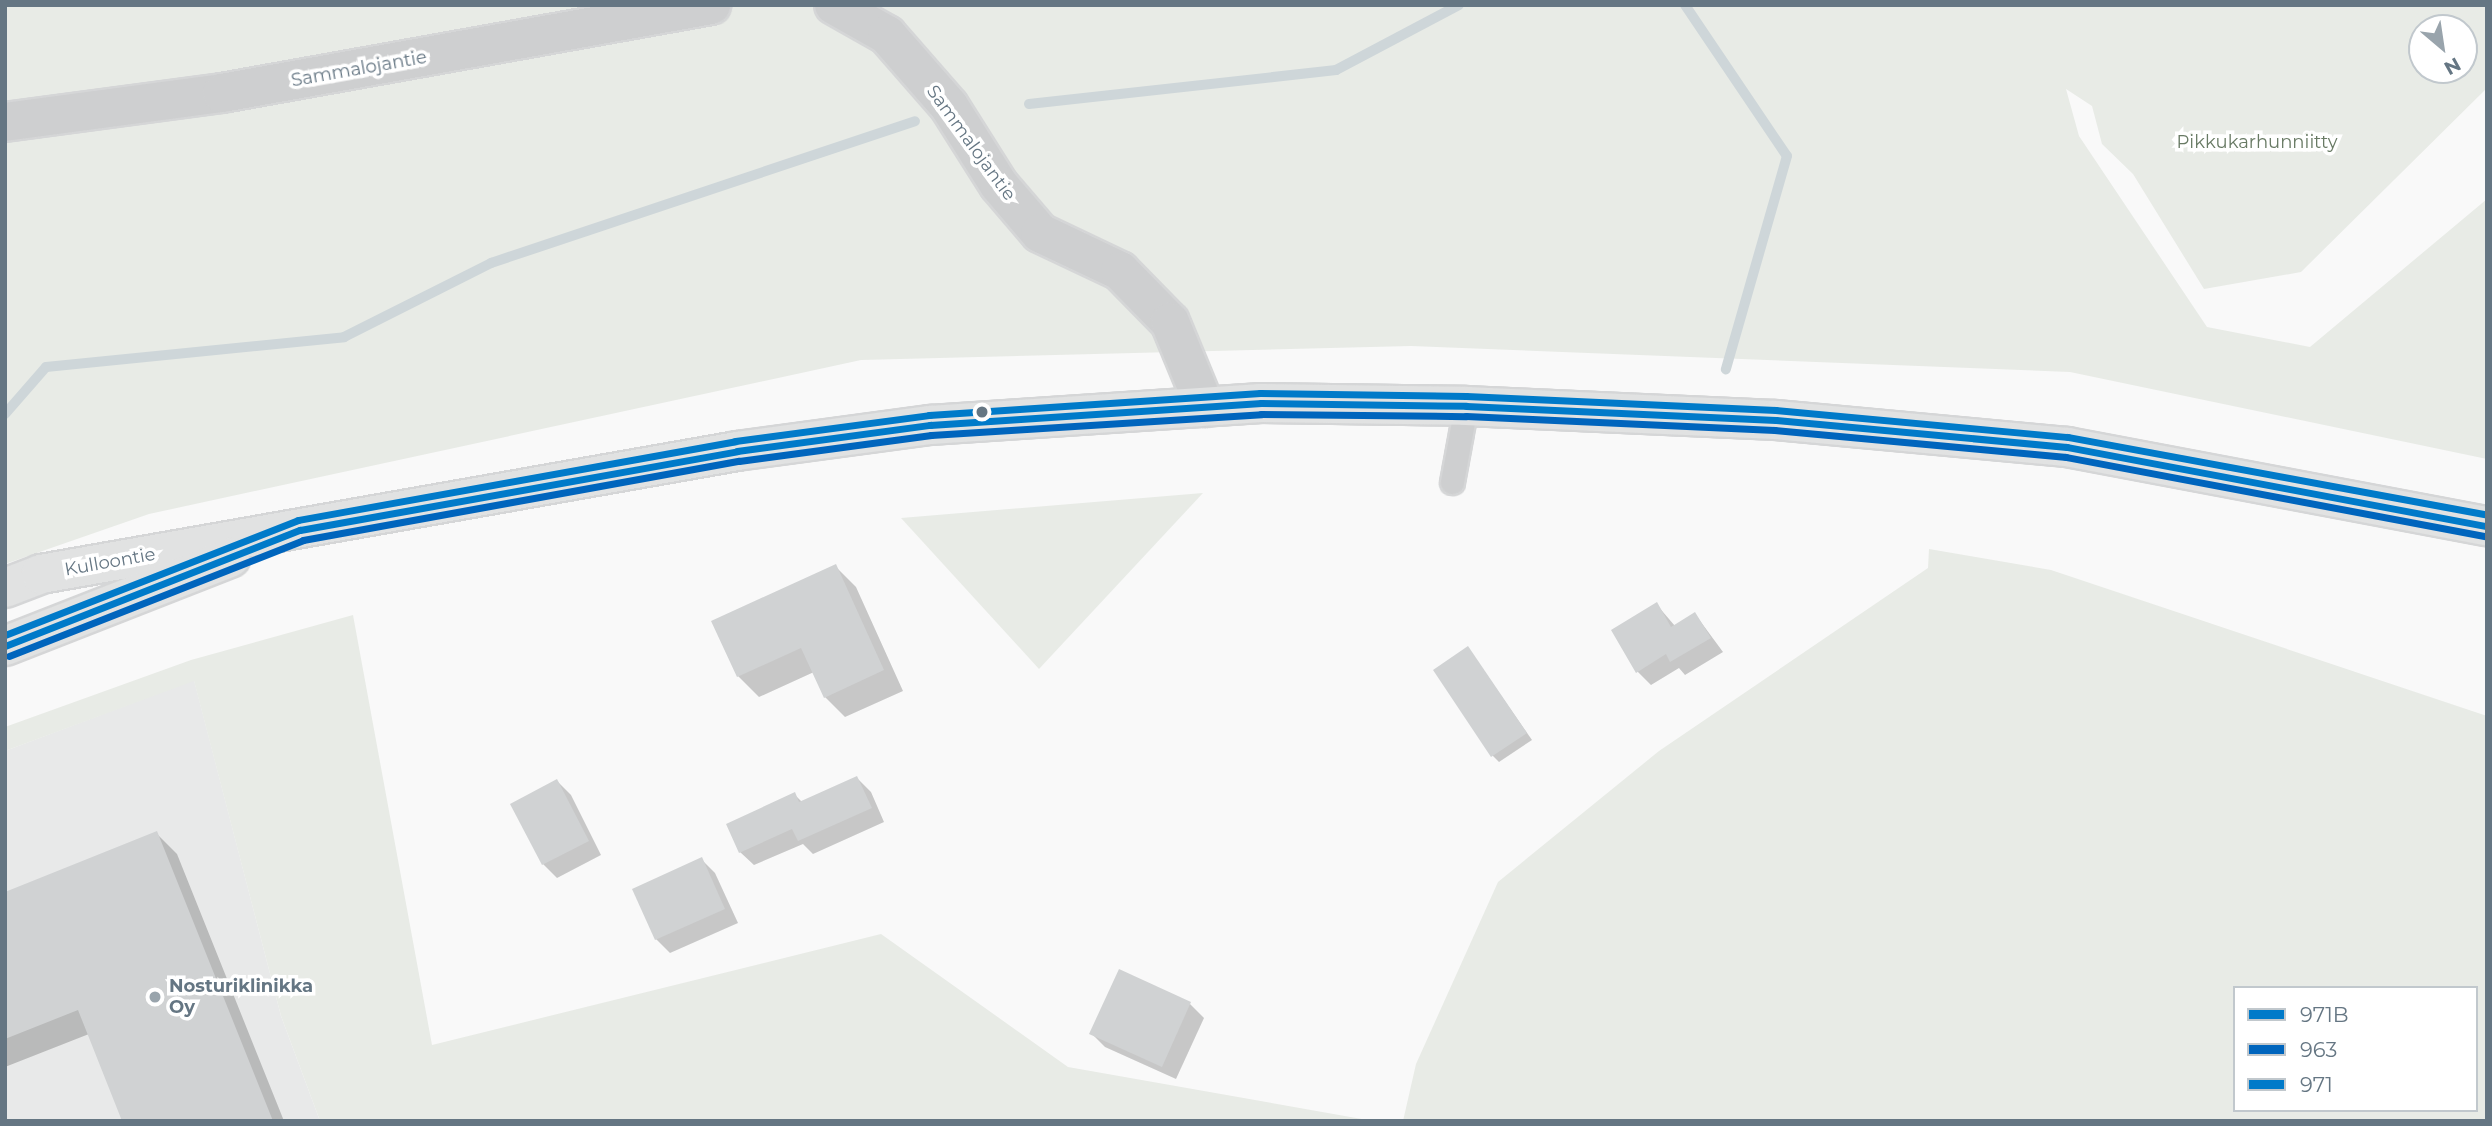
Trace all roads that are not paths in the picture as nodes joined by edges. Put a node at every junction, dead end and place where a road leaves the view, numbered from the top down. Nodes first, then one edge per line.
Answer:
1 (711, 5) edge
2 (834, 5) edge
3 (5, 122) edge
4 (1465, 406) junction
5 (1205, 407) junction
6 (1452, 482) dead end
7 (2487, 526) edge
8 (300, 530) junction
9 (5, 588) edge
10 (5, 646) edge

1 - 3 street, Sammalojantie
2 - 5 street, Sammalojantie
4 - 5 main road, Kulloontie
4 - 6 lane
4 - 7 main road, Kulloontie
5 - 8 main road, Kulloontie
8 - 9 main road, Kulloontie
8 - 10 main road, Kulloontie

